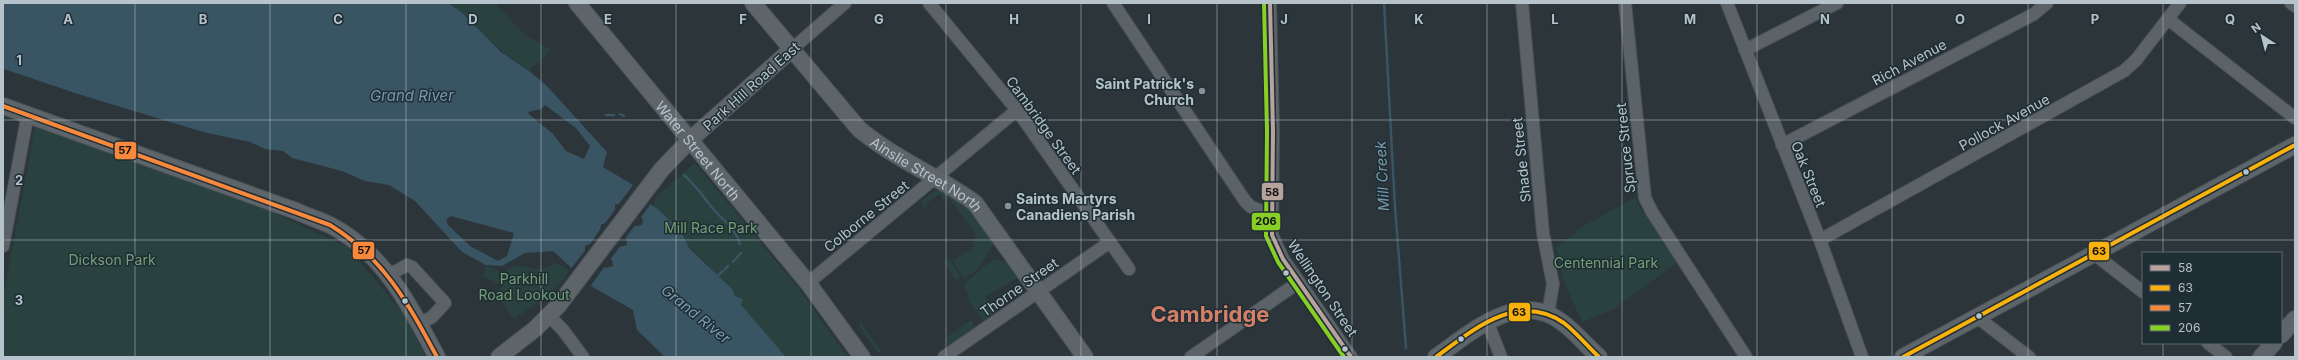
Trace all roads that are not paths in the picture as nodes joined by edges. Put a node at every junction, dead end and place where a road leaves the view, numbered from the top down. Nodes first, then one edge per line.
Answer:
1 (753, 3) edge
2 (845, 3) edge
3 (929, 3) edge
4 (1113, 3) edge
5 (1270, 3) edge
6 (1522, 3) edge
7 (1625, 3) edge
8 (1727, 3) edge
9 (1838, 3) edge
10 (2047, 3) edge
11 (2180, 3) edge
12 (2291, 3) edge
13 (581, 4) edge
14 (2295, 6) edge
15 (2168, 19) junction
16 (792, 49) junction
17 (1745, 50) junction
18 (3, 106) edge
19 (1017, 110) junction
20 (28, 113) junction
21 (2295, 118) edge
22 (691, 139) junction
23 (1782, 145) junction
24 (2295, 145) edge
25 (937, 177) junction
26 (1270, 214) junction
27 (1820, 240) junction
28 (1110, 242) junction
29 (3, 246) edge
30 (2093, 253) junction
31 (1129, 269) dead end
32 (389, 275) junction
33 (1299, 282) junction
34 (808, 283) junction
35 (2142, 291) edge
36 (1039, 292) junction
37 (1548, 314) junction
38 (549, 316) junction
39 (1977, 317) junction
40 (2295, 319) edge
41 (1487, 321) junction
42 (419, 324) junction
43 (2282, 334) edge
44 (2209, 344) edge
45 (2273, 344) edge
46 (1208, 352) edge
47 (437, 357) edge
48 (499, 357) edge
49 (584, 357) edge
50 (862, 357) edge
51 (944, 357) edge
52 (1085, 357) edge
53 (1191, 357) edge
54 (1351, 357) edge
55 (1436, 357) edge
56 (1501, 357) edge
57 (1599, 357) edge
58 (1746, 357) edge
59 (1862, 357) edge
60 (1903, 357) edge
61 (2029, 357) edge
62 (2226, 357) edge
63 (2261, 357) edge

1 - 16 main road, Ainslie Street North
2 - 16 street, Park Hill Road East
3 - 19 street, Cambridge Street
4 - 26 street
5 - 26 street, Wellington Street
6 - 37 street, Shade Street
7 - 58 street, Spruce Street
8 - 17 street, Oak Street
9 - 17 street
10 - 23 street, Rich Avenue
11 - 15 street, Pollock Avenue
12 - 14 street
13 - 22 main road, Water Street North
15 - 21 street
15 - 27 street, Pollock Avenue
16 - 22 main road, Park Hill Road East
16 - 25 main road, Ainslie Street North
17 - 23 street, Oak Street
18 - 20 main road
19 - 25 street, Colborne Street
19 - 28 street, Cambridge Street
20 - 29 street
20 - 32 main road
22 - 34 main road, Water Street North
22 - 38 main road, Park Hill Road East
23 - 27 street, Oak Street
24 - 30 main road
25 - 34 street, Colborne Street
25 - 36 main road, Ainslie Street North
26 - 33 street, Wellington Street
27 - 59 street, Oak Street
28 - 31 street, Cambridge Street
28 - 36 street, Thorne Street
30 - 35 street
30 - 39 main road
32 - 42 main road
32 - 42 street
33 - 46 street
33 - 54 street, Wellington Street
34 - 50 main road, Water Street North
36 - 51 street, Thorne Street
36 - 52 main road, Ainslie Street North
37 - 41 main road
37 - 57 main road
38 - 48 main road, Park Hill Road East
38 - 49 street
39 - 60 main road
39 - 61 street
40 - 43 main road
41 - 55 main road
41 - 56 street
42 - 47 main road
44 - 62 street
45 - 63 main road
46 - 53 street

